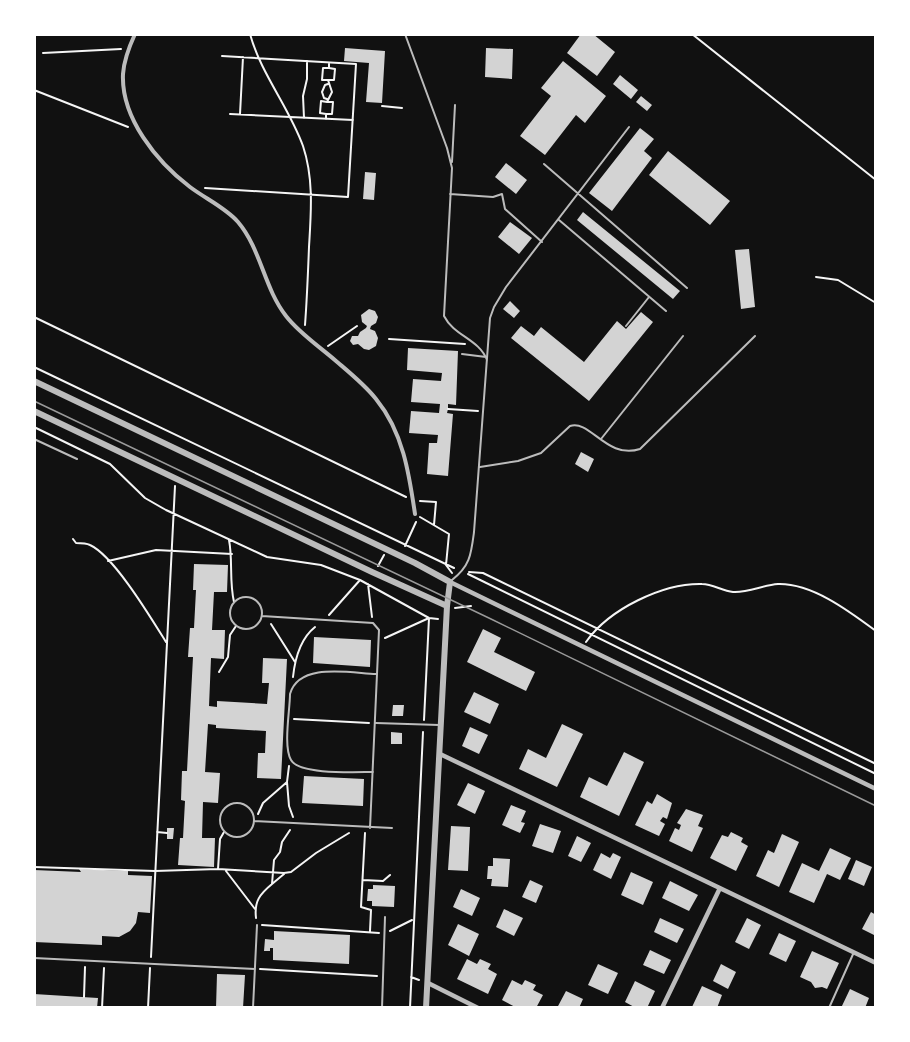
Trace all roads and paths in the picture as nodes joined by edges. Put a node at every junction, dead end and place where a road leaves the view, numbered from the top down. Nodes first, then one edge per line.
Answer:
1 (135, 34) edge
2 (250, 34) edge
3 (405, 34) edge
4 (692, 34) edge
5 (129, 48) junction
6 (43, 53) dead end
7 (222, 56) dead end
8 (243, 57) junction
9 (258, 58) junction
10 (308, 61) junction
11 (330, 63) junction
12 (329, 68) junction
13 (328, 82) junction
14 (34, 90) edge
15 (327, 101) junction
16 (455, 105) dead end
17 (382, 106) dead end
18 (402, 108) dead end
19 (230, 114) dead end
20 (240, 114) junction
21 (326, 114) junction
22 (289, 117) junction
23 (304, 118) junction
24 (326, 119) junction
25 (353, 120) junction
26 (629, 127) dead end
27 (139, 131) junction
28 (544, 164) dead end
29 (452, 168) junction
30 (876, 180) edge
31 (190, 188) junction
32 (312, 194) junction
33 (449, 194) junction
34 (578, 194) junction
35 (559, 220) junction
36 (542, 242) junction
37 (816, 277) dead end
38 (687, 288) dead end
39 (649, 297) junction
40 (876, 303) edge
41 (666, 311) dead end
42 (34, 317) edge
43 (357, 326) dead end
44 (626, 326) dead end
45 (305, 334) junction
46 (683, 336) dead end
47 (755, 336) dead end
48 (389, 339) dead end
49 (477, 345) junction
50 (323, 350) junction
51 (462, 354) dead end
52 (486, 357) junction
53 (487, 363) junction
54 (34, 367) edge
55 (34, 381) edge
56 (448, 409) dead end
57 (34, 411) edge
58 (484, 411) junction
59 (34, 427) edge
60 (34, 439) edge
61 (601, 440) junction
62 (77, 459) dead end
63 (480, 467) junction
64 (175, 478) junction
65 (413, 501) junction
66 (174, 514) junction
67 (417, 515) junction
68 (434, 525) junction
69 (73, 539) dead end
70 (392, 539) junction
71 (229, 540) junction
72 (405, 546) junction
73 (172, 550) junction
74 (387, 550) junction
75 (232, 554) junction
76 (108, 561) junction
77 (372, 572) junction
78 (463, 572) junction
79 (361, 581) junction
80 (450, 582) junction
81 (368, 584) junction
82 (234, 602) junction
83 (447, 606) junction
84 (471, 606) dead end
85 (455, 608) dead end
86 (265, 616) junction
87 (429, 618) junction
88 (324, 620) junction
89 (373, 623) junction
90 (236, 626) junction
91 (599, 628) junction
92 (876, 631) edge
93 (592, 634) junction
94 (380, 641) junction
95 (166, 642) junction
96 (583, 646) junction
97 (295, 662) junction
98 (219, 672) dead end
99 (378, 674) junction
100 (292, 686) junction
101 (424, 717) dead end
102 (299, 719) dead end
103 (375, 723) junction
104 (442, 725) junction
105 (423, 733) dead end
106 (440, 754) junction
107 (290, 759) junction
108 (876, 764) edge
109 (373, 772) junction
110 (876, 774) edge
111 (287, 782) junction
112 (876, 789) edge
113 (254, 817) junction
114 (254, 821) junction
115 (295, 824) junction
116 (359, 827) junction
117 (365, 827) junction
118 (370, 828) junction
119 (392, 828) dead end
120 (157, 832) junction
121 (224, 832) junction
122 (167, 833) dead end
123 (34, 867) edge
124 (218, 869) junction
125 (225, 870) junction
126 (155, 871) junction
127 (273, 871) junction
128 (284, 873) junction
129 (390, 875) dead end
130 (363, 880) junction
131 (272, 884) junction
132 (720, 888) junction
133 (255, 909) junction
134 (386, 917) dead end
135 (413, 920) junction
136 (257, 925) junction
137 (370, 932) junction
138 (385, 933) junction
139 (854, 952) junction
140 (34, 958) edge
141 (86, 961) junction
142 (104, 962) junction
143 (876, 963) edge
144 (150, 964) junction
145 (255, 969) junction
146 (383, 976) junction
147 (428, 983) junction
148 (84, 997) dead end
149 (102, 1008) edge
150 (148, 1008) edge
151 (253, 1008) edge
152 (382, 1008) edge
153 (410, 1008) edge
154 (426, 1008) edge
155 (478, 1008) edge
156 (662, 1008) edge
157 (829, 1008) edge

1 - 5 street
2 - 9 path
3 - 29 lane
4 - 30 path
5 - 6 path
5 - 27 street
7 - 8 path
8 - 9 path
8 - 20 path
9 - 10 path
9 - 22 path
10 - 11 path
10 - 23 path
11 - 12 path
11 - 25 path
12 - 13 path
12 - 13 path
13 - 15 path
13 - 15 path
14 - 27 path
15 - 21 path
15 - 21 path
16 - 29 lane
17 - 18 path
19 - 20 path
20 - 22 path
21 - 24 path
22 - 23 path
22 - 32 path
23 - 24 path
24 - 25 path
25 - 32 path
26 - 34 lane
27 - 31 street
28 - 34 lane
29 - 33 lane
31 - 32 path
31 - 45 street
32 - 45 path
33 - 36 lane
33 - 49 lane
34 - 35 lane
34 - 38 lane
35 - 36 lane
35 - 39 lane
36 - 53 lane
37 - 40 path
39 - 41 lane
39 - 44 lane
42 - 65 path
43 - 50 path
45 - 50 street
46 - 61 lane
47 - 61 lane
48 - 49 path
49 - 52 lane
50 - 65 street
51 - 52 lane
52 - 53 lane
53 - 58 lane
54 - 70 path
55 - 74 street
56 - 58 path
57 - 64 street
58 - 63 lane
59 - 66 path
60 - 62 lane
61 - 63 lane
63 - 78 lane
64 - 66 path
64 - 77 street
65 - 67 street
65 - 68 path
66 - 71 path
66 - 73 path
67 - 68 path
67 - 72 path
68 - 72 path
69 - 76 path
70 - 72 path
70 - 74 path
71 - 75 path
71 - 79 path
73 - 75 path
73 - 76 path
73 - 95 path
74 - 77 path
74 - 80 street
75 - 82 path
76 - 95 path
77 - 79 path
77 - 83 street
78 - 80 lane
78 - 91 path
78 - 93 path
79 - 81 path
79 - 88 path
80 - 83 street
80 - 96 street
81 - 87 path
81 - 89 path
82 - 86 lane
82 - 90 lane
83 - 104 street
84 - 85 path
86 - 88 lane
86 - 90 lane
86 - 97 path
87 - 94 path
87 - 101 path
88 - 89 lane
88 - 97 path
89 - 94 lane
90 - 98 path
91 - 92 path
91 - 93 path
91 - 108 path
93 - 96 path
93 - 110 path
94 - 99 lane
95 - 120 path
96 - 112 street
97 - 100 path
99 - 100 lane
99 - 103 lane
100 - 107 lane
102 - 103 path
103 - 104 lane
103 - 109 lane
104 - 106 street
105 - 135 path
106 - 132 street
106 - 147 street
107 - 109 lane
107 - 111 path
109 - 118 lane
111 - 113 path
111 - 115 path
113 - 114 lane
113 - 121 lane
114 - 115 lane
114 - 121 lane
115 - 116 lane
115 - 127 path
116 - 117 lane
116 - 128 path
117 - 118 lane
117 - 130 path
118 - 119 lane
120 - 122 path
120 - 126 path
121 - 124 path
123 - 126 path
124 - 125 path
124 - 126 path
125 - 127 path
125 - 133 path
126 - 144 path
127 - 128 path
127 - 131 path
128 - 131 path
129 - 130 path
130 - 137 path
131 - 133 path
132 - 139 street
132 - 156 street
133 - 136 path
134 - 138 lane
135 - 138 path
135 - 153 path
136 - 137 path
136 - 145 lane
137 - 138 path
138 - 146 lane
139 - 143 street
139 - 157 lane
140 - 141 lane
141 - 142 lane
141 - 148 path
142 - 144 lane
142 - 149 path
144 - 145 lane
144 - 150 path
145 - 146 path
145 - 151 lane
146 - 152 lane
147 - 154 street
147 - 155 street

